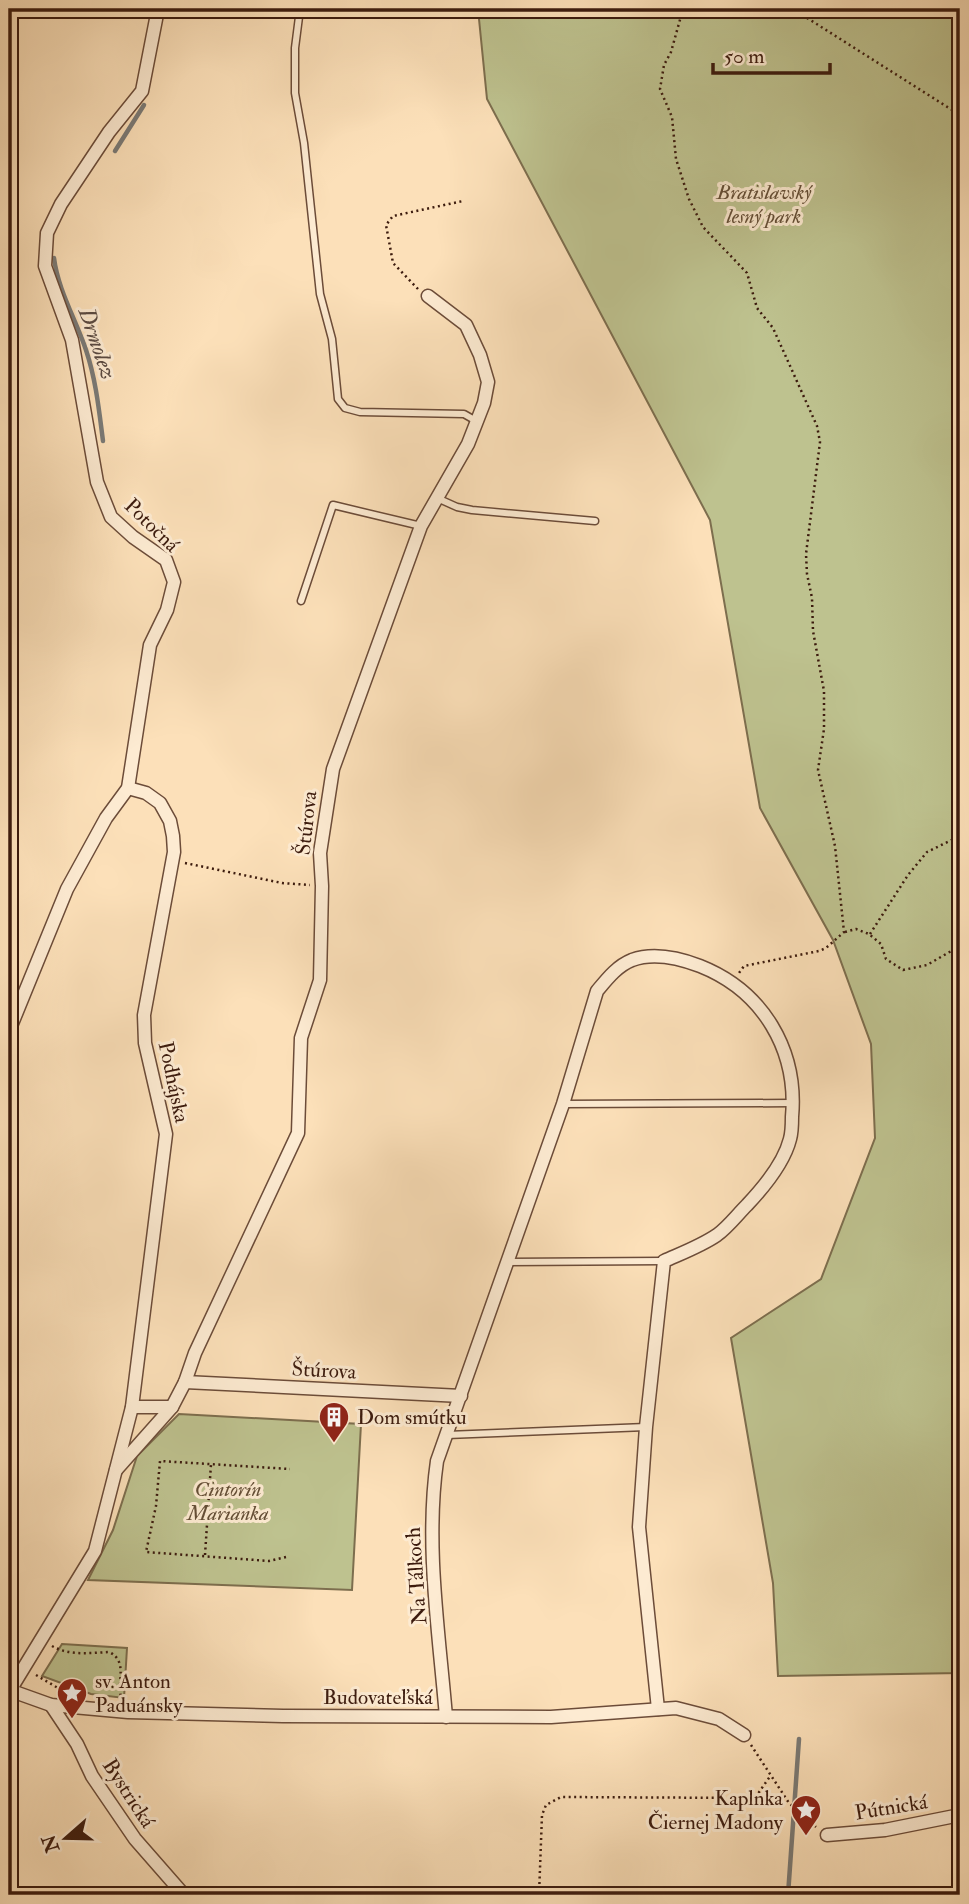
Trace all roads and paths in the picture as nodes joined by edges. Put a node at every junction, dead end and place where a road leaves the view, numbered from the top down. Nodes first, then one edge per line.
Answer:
1 (158, 9) edge
2 (300, 9) edge
3 (683, 9) edge
4 (793, 9) edge
5 (960, 115) edge
6 (463, 201) dead end
7 (428, 296) joint
8 (478, 422) junction
9 (437, 498) junction
10 (595, 521) dead end
11 (421, 526) junction
12 (301, 601) dead end
13 (128, 788) junction
14 (960, 836) edge
15 (172, 860) junction
16 (322, 886) junction
17 (845, 932) junction
18 (869, 934) junction
19 (960, 946) edge
20 (732, 985) junction
21 (9, 1031) edge
22 (794, 1102) junction
23 (563, 1104) junction
24 (664, 1261) junction
25 (507, 1262) junction
26 (185, 1382) junction
27 (461, 1396) junction
28 (172, 1407) junction
29 (132, 1408) junction
30 (646, 1427) junction
31 (447, 1435) junction
32 (211, 1464) junction
33 (290, 1469) dead end
34 (116, 1470) junction
35 (205, 1556) junction
36 (286, 1558) dead end
37 (44, 1635) junction
38 (24, 1667) junction
39 (9, 1691) edge
40 (69, 1695) dead end
41 (51, 1704) junction
42 (658, 1709) junction
43 (128, 1712) junction
44 (446, 1717) junction
45 (744, 1735) joint
46 (771, 1775) junction
47 (960, 1815) edge
48 (827, 1835) joint
49 (184, 1895) edge
50 (539, 1895) edge

1 - 13 street, Potočná
2 - 8 lane
3 - 17 path
4 - 5 path
6 - 7 path
7 - 8 street, Štúrova
8 - 9 street, Štúrova
9 - 10 lane
9 - 11 street, Štúrova
11 - 12 lane
11 - 16 street, Štúrova
13 - 15 street, Podhájska
13 - 21 street, Potočná
14 - 18 path
15 - 16 path
15 - 29 street, Podhájska
16 - 26 street, Štúrova
17 - 18 path
17 - 20 path
18 - 19 path
20 - 22 street, Na Tálkoch
20 - 23 street, Na Tálkoch
22 - 23 lane
22 - 24 street, Na Tálkoch
23 - 25 street, Na Tálkoch
24 - 25 lane, Na Tálkoch
24 - 30 street
25 - 27 street, Na Tálkoch
26 - 27 street, Štúrova
26 - 28 street, Štúrova
27 - 31 street, Na Tálkoch
28 - 29 street
28 - 34 street, Štúrova
29 - 34 street, Štúrova
30 - 31 lane
30 - 42 street
31 - 44 street, Na Tálkoch
32 - 33 path
32 - 35 path
32 - 35 path
34 - 37 street, Štúrova
35 - 36 path
37 - 38 street, Štúrova
37 - 43 path
38 - 39 street, Štúrova
38 - 40 path
39 - 41 street, Budovateľská
41 - 43 street, Budovateľská
41 - 49 street, Bystrická
42 - 44 street, Budovateľská
42 - 45 street, Budovateľská
43 - 44 street, Budovateľská
45 - 46 path
46 - 48 path
46 - 50 path
47 - 48 street, Pútnická

